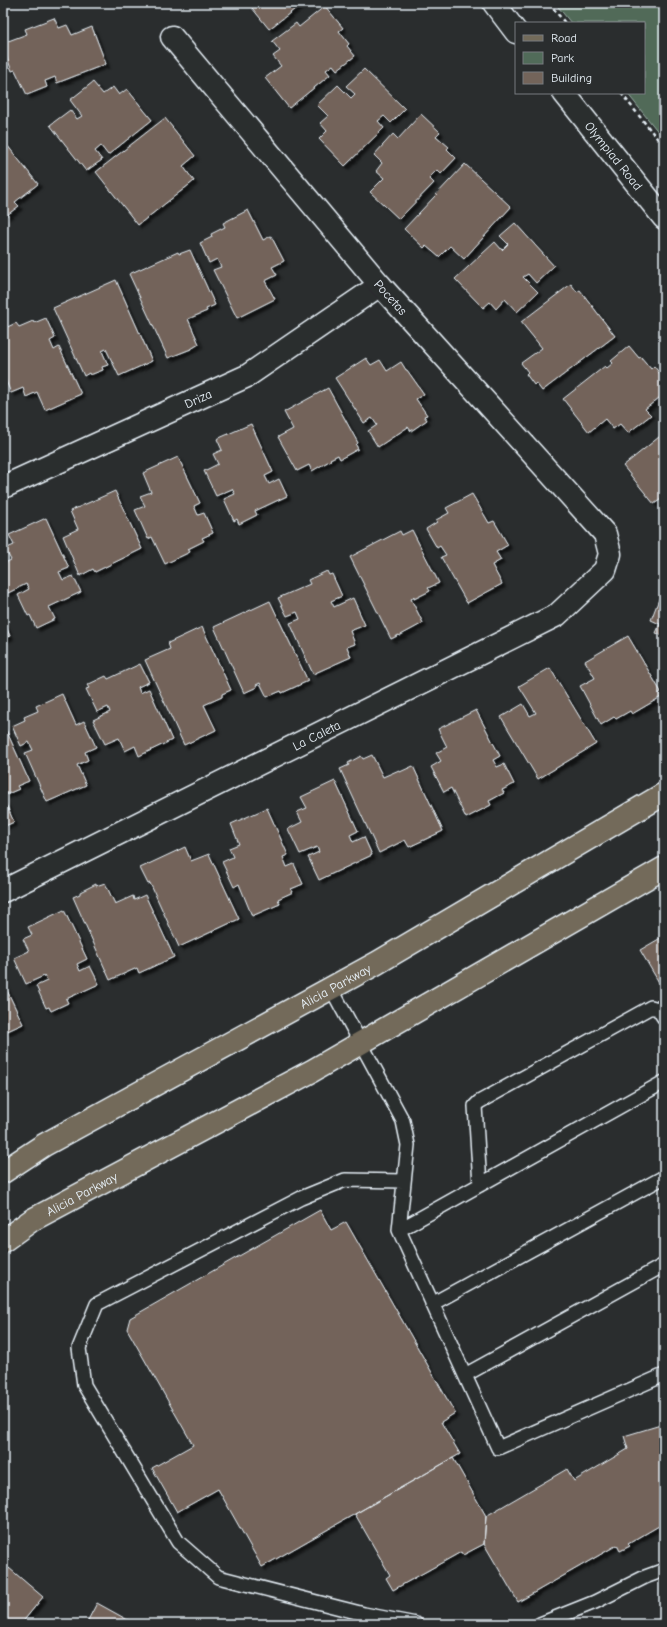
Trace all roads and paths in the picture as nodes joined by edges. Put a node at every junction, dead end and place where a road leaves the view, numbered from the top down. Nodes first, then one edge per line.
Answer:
1 (494, 3) edge
2 (550, 3) edge
3 (564, 22) edge
4 (515, 31) edge
5 (172, 37) dead end
6 (565, 94) edge
7 (621, 94) edge
8 (664, 147) edge
9 (664, 218) edge
10 (380, 285) junction
11 (3, 487) edge
12 (610, 554) joint
13 (664, 794) edge
14 (664, 868) edge
15 (3, 891) edge
16 (331, 988) junction
17 (664, 1018) edge
18 (360, 1042) junction
19 (664, 1082) edge
20 (3, 1172) edge
21 (664, 1177) edge
22 (404, 1181) junction
23 (480, 1185) junction
24 (398, 1230) junction
25 (3, 1241) edge
26 (664, 1265) edge
27 (432, 1304) junction
28 (464, 1375) junction
29 (664, 1375) edge
30 (664, 1570) edge
31 (416, 1624) edge
32 (540, 1624) edge

1 - 4 street
2 - 3 path
5 - 10 street, Pocetas
6 - 9 street, Olympiad Road
7 - 8 path
10 - 11 street, Driza
10 - 12 street, Pocetas
12 - 15 street, La Caleta
13 - 16 main road, Alicia Parkway
14 - 18 main road, Alicia Parkway
16 - 18 lane
16 - 20 main road, Alicia Parkway
17 - 23 lane
18 - 22 lane
18 - 25 main road, Alicia Parkway
19 - 23 lane
21 - 27 lane
22 - 24 lane
22 - 31 lane
23 - 24 lane
24 - 27 lane
26 - 28 lane
27 - 28 lane
28 - 29 lane
30 - 32 lane

